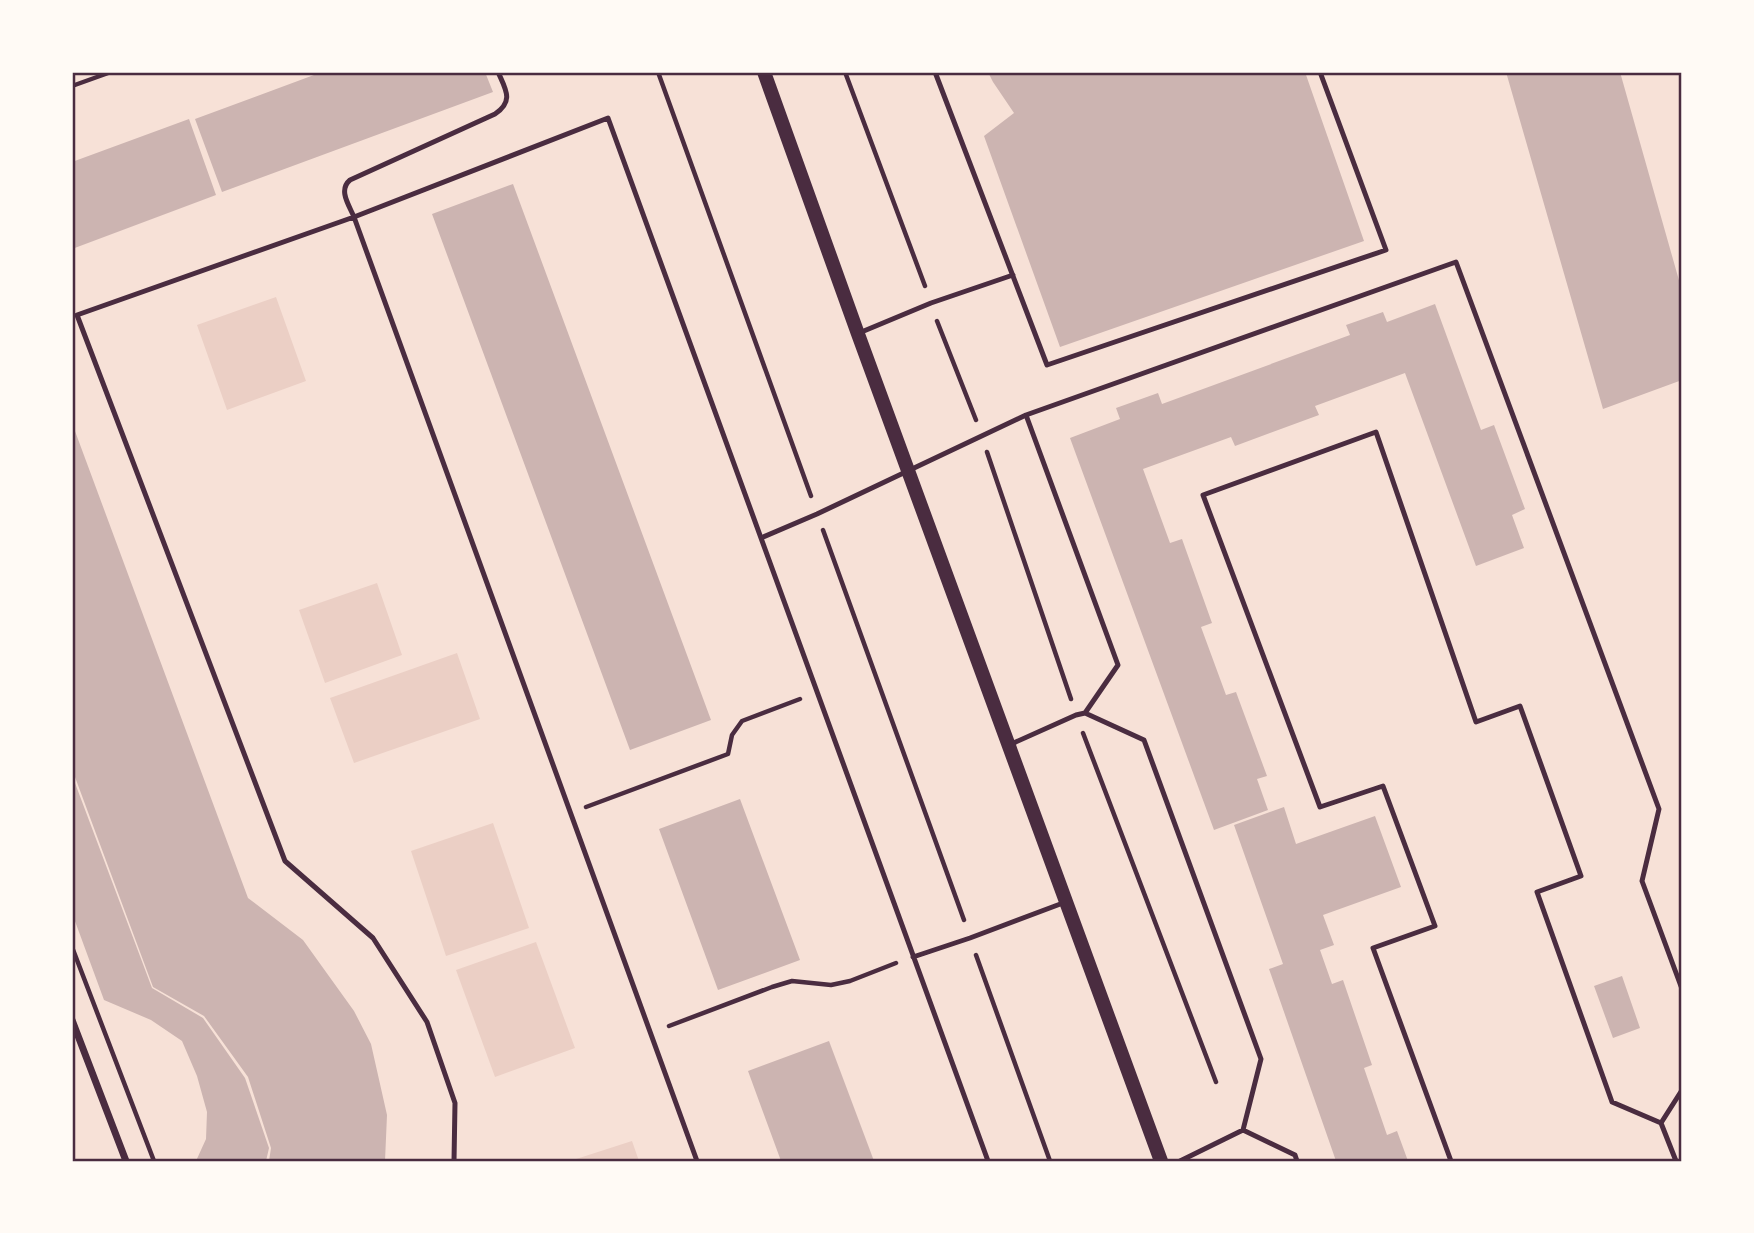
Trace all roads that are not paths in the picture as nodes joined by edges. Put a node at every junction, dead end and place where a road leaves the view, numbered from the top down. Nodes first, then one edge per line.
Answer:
1 (498, 72) edge
2 (764, 72) edge
3 (935, 72) edge
4 (1320, 72) edge
5 (354, 217) junction
6 (1013, 275) junction
7 (858, 334) junction
8 (1026, 415) junction
9 (908, 470) junction
10 (761, 538) junction
11 (1085, 713) junction
12 (1009, 745) junction
13 (1066, 902) junction
14 (913, 957) junction
15 (1679, 971) edge
16 (1682, 989) edge
17 (72, 1020) edge
18 (1682, 1090) edge
19 (1661, 1123) junction
20 (1243, 1130) junction
21 (125, 1161) edge
22 (454, 1161) edge
23 (697, 1161) edge
24 (988, 1161) edge
25 (1161, 1161) edge
26 (1180, 1161) edge
27 (1297, 1161) edge
28 (1451, 1161) edge
29 (1676, 1161) edge

1 - 5 lane
2 - 7 main road
3 - 6 lane
4 - 6 lane
5 - 10 lane
5 - 22 lane
5 - 23 lane
6 - 7 lane
7 - 9 main road
8 - 9 lane
8 - 11 lane
8 - 15 lane
9 - 10 lane
9 - 12 main road
10 - 14 lane
11 - 12 lane
11 - 20 lane
12 - 13 main road
13 - 14 lane
13 - 25 main road
14 - 24 lane
15 - 16 lane
17 - 21 street
18 - 19 lane
19 - 28 lane
19 - 29 lane
20 - 26 lane
20 - 27 lane

